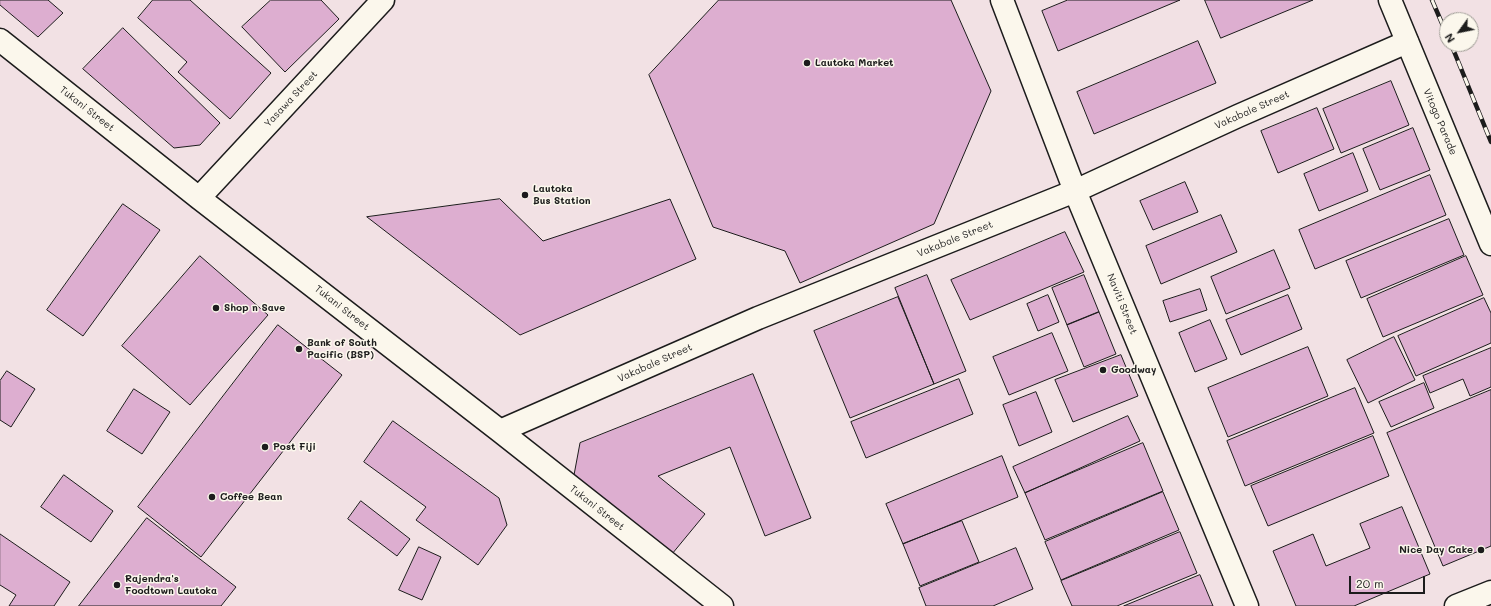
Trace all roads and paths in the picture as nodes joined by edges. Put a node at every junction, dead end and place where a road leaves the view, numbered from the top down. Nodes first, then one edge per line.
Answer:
1 (383, 0) edge
2 (1002, 0) edge
3 (1390, 0) edge
4 (0, 40) edge
5 (1407, 42) junction
6 (1075, 191) junction
7 (199, 198) junction
8 (1491, 244) edge
9 (500, 431) junction
10 (1491, 592) edge
11 (722, 606) edge
12 (1247, 606) edge
13 (1456, 606) edge

1 - 7 street, Yasawa Street
2 - 6 street, Naviti Street
3 - 5 street, Vitogo Parade
4 - 7 street, Tukani Street
5 - 6 street, Vakabale Street
5 - 8 street, Vitogo Parade
6 - 9 street, Vakabale Street
6 - 12 street, Naviti Street
7 - 9 street, Tukani Street
9 - 11 street, Tukani Street
10 - 13 street

